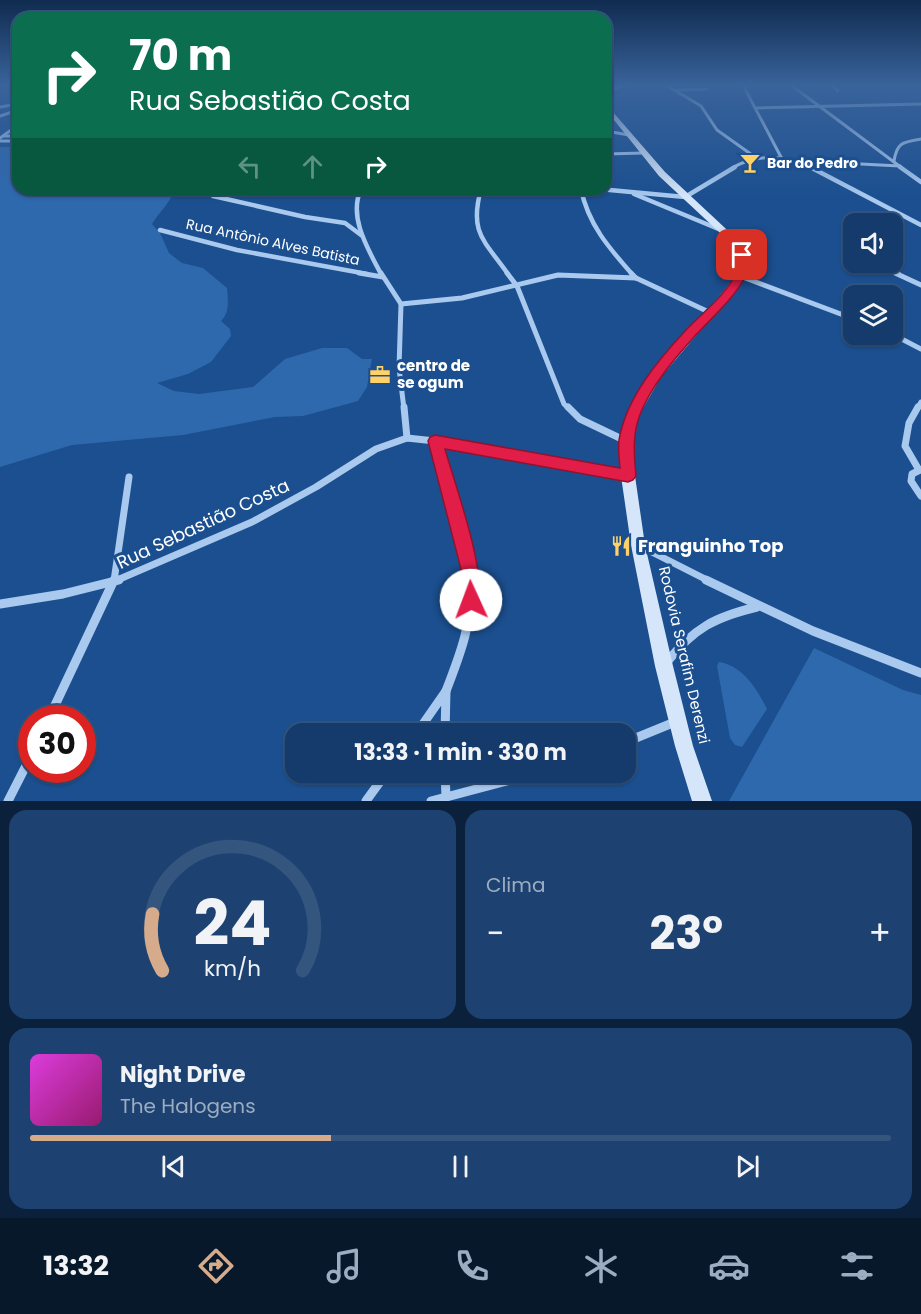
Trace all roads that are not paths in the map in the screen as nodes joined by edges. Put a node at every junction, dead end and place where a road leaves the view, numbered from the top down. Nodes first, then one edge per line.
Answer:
1 (619, 122) edge
2 (712, 122) edge
3 (763, 122) edge
4 (839, 122) edge
5 (612, 132) edge
6 (629, 135) junction
7 (921, 139) edge
8 (644, 153) junction
9 (612, 154) edge
10 (755, 157) junction
11 (782, 159) junction
12 (799, 161) junction
13 (894, 161) junction
14 (900, 166) junction
15 (921, 182) edge
16 (612, 190) edge
17 (628, 191) junction
18 (359, 195) edge
19 (480, 195) edge
20 (582, 195) edge
21 (213, 196) dead end
22 (685, 197) junction
23 (921, 225) edge
24 (160, 230) dead end
25 (724, 232) junction
26 (361, 236) junction
27 (896, 273) edge
28 (740, 276) junction
29 (383, 277) junction
30 (636, 278) junction
31 (921, 285) edge
32 (518, 286) junction
33 (401, 304) junction
34 (711, 313) junction
35 (843, 315) edge
36 (903, 340) edge
37 (921, 349) edge
38 (921, 402) edge
39 (407, 438) junction
40 (435, 441) junction
41 (626, 441) junction
42 (920, 470) edge
43 (628, 476) junction
44 (129, 477) dead end
45 (921, 496) edge
46 (638, 545) junction
47 (114, 582) junction
48 (0, 604) edge
49 (758, 606) junction
50 (664, 666) junction
51 (921, 673) edge
52 (446, 691) junction
53 (55, 705) edge
54 (679, 721) junction
55 (424, 723) edge
56 (445, 723) edge
57 (636, 738) edge
58 (18, 781) edge
59 (379, 783) edge
60 (446, 783) edge
61 (499, 783) edge
62 (446, 797) junction
63 (8, 801) edge
64 (366, 801) edge
65 (431, 801) edge
66 (702, 801) edge

1 - 6 main road
2 - 10 street
3 - 11 street
4 - 13 street
5 - 6 street
6 - 8 main road
7 - 13 street
8 - 9 street
8 - 22 main road
10 - 11 street
10 - 22 street
11 - 12 street
12 - 14 street
12 - 23 street
13 - 14 street
14 - 15 street
16 - 17 street
17 - 22 street
17 - 25 street
18 - 26 street
19 - 32 street
20 - 30 street
21 - 26 street
22 - 25 main road
24 - 29 street, Rua Antônio Alves Batista
25 - 28 main road
26 - 29 street
27 - 31 street
28 - 34 main road, Rodovia Serafim Derenzi
28 - 35 street
29 - 33 street
30 - 32 street
30 - 34 street
32 - 33 street
32 - 41 street
33 - 39 street
34 - 41 main road, Rodovia Serafim Derenzi
36 - 37 street
38 - 42 street
39 - 40 street
39 - 47 street, Rua Sebastião Costa
40 - 43 street
40 - 52 street
41 - 43 main road, Rodovia Serafim Derenzi
42 - 45 street
43 - 46 main road, Rodovia Serafim Derenzi
44 - 47 street
46 - 49 street
46 - 50 main road, Rodovia Serafim Derenzi
47 - 48 street, Rua Sebastião Costa
47 - 53 street
49 - 50 street
49 - 51 street
50 - 54 main road, Rodovia Serafim Derenzi
52 - 55 street
52 - 56 street
54 - 57 street
54 - 66 main road, Rodovia Serafim Derenzi
58 - 63 street
59 - 64 street
60 - 62 street
61 - 62 street
62 - 65 street

